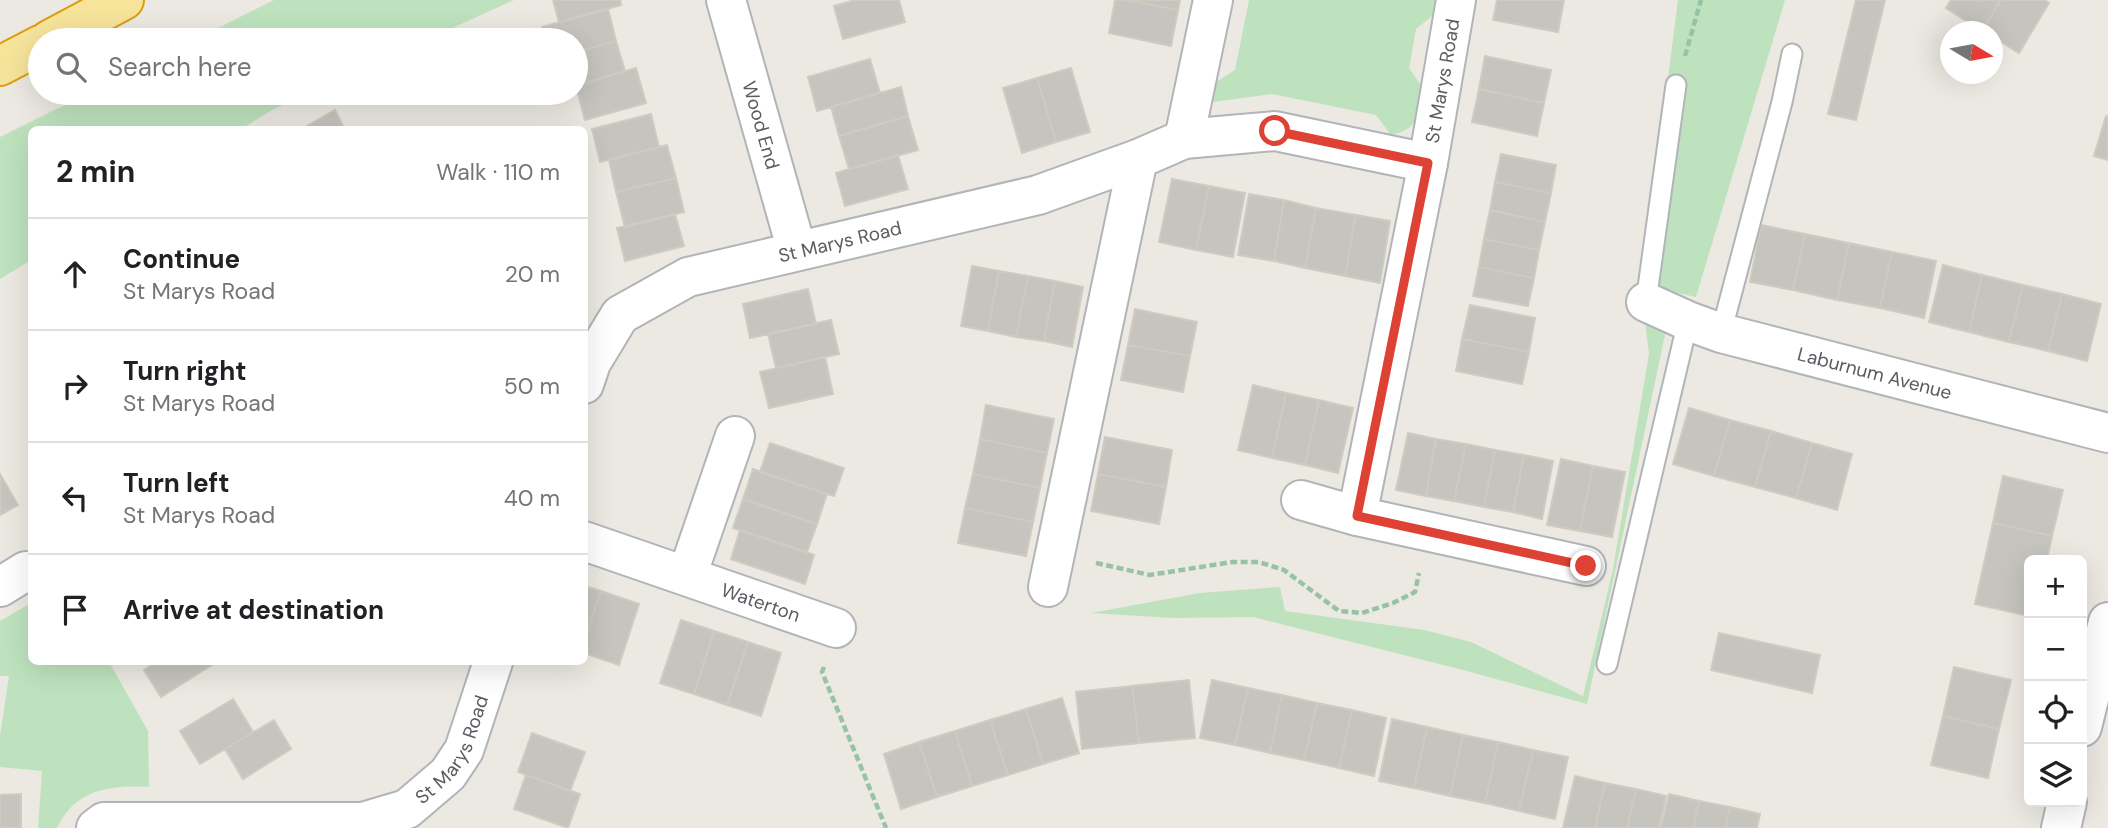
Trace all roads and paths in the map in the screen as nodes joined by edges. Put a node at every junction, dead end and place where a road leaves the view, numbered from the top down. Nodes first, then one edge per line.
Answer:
1 (124, 0) edge
2 (726, 0) edge
3 (1213, 0) edge
4 (1456, 0) edge
5 (1701, 0) edge
6 (72, 28) edge
7 (28, 51) edge
8 (1792, 54) dead end
9 (0, 66) edge
10 (1676, 86) joint
11 (1184, 139) junction
12 (1138, 159) junction
13 (1428, 163) junction
14 (797, 251) junction
15 (1646, 302) joint
16 (1704, 327) junction
17 (588, 372) edge
18 (2108, 433) edge
19 (735, 436) dead end
20 (1301, 500) dead end
21 (1357, 516) junction
22 (1427, 531) junction
23 (588, 542) edge
24 (1586, 566) dead end
25 (1051, 571) joint
26 (687, 576) junction
27 (2108, 622) edge
28 (836, 628) joint
29 (1607, 664) dead end
30 (492, 665) edge
31 (2087, 707) edge
32 (2066, 807) edge
33 (96, 828) edge
34 (886, 828) edge
35 (2061, 828) edge

1 - 6 highway
2 - 14 street, Wood End
3 - 11 street
4 - 13 street, St Marys Road
5 - 10 path
7 - 9 highway
8 - 16 lane
10 - 15 lane
11 - 12 street, St Marys Road
11 - 13 street, St Marys Road
12 - 14 street, St Marys Road
12 - 25 street
13 - 21 street, St Marys Road
14 - 17 street, St Marys Road
15 - 16 street, Laburnum Avenue
16 - 18 street, Laburnum Avenue
16 - 29 lane
19 - 26 street
20 - 21 street
21 - 22 street
22 - 24 street
22 - 25 path
23 - 26 street, Waterton
26 - 28 street, Waterton
27 - 31 street
28 - 34 path
30 - 33 street, St Marys Road
32 - 35 street

